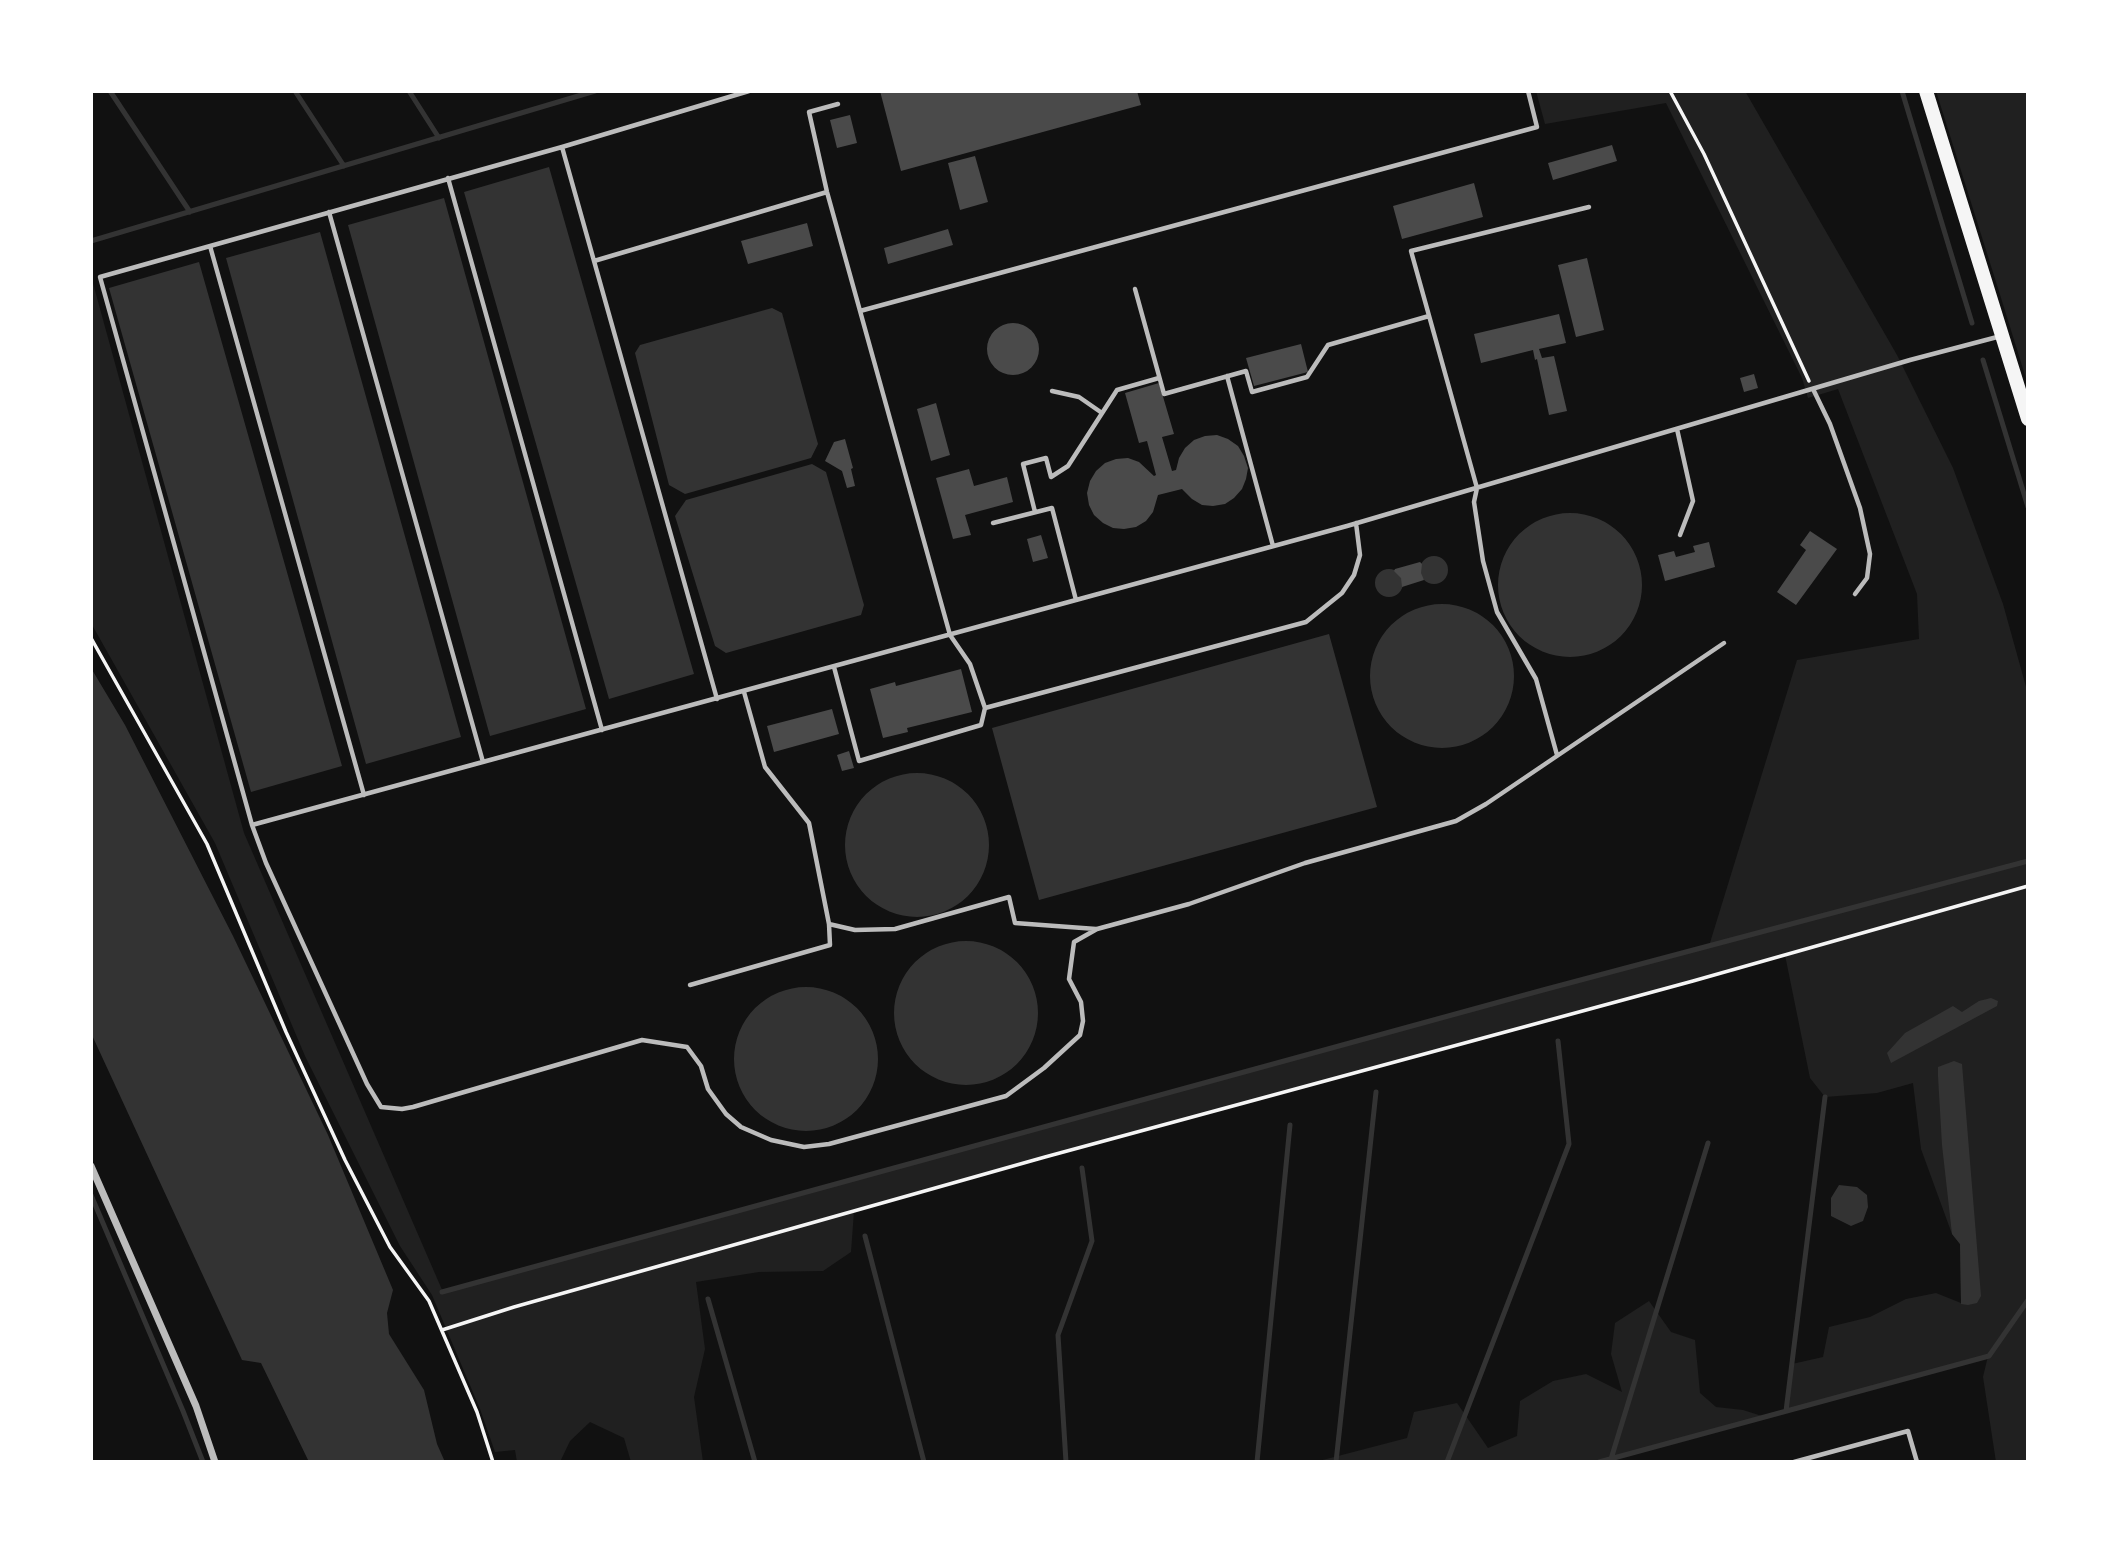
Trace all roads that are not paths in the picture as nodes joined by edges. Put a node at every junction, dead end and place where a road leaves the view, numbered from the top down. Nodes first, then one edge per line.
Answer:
1 (749, 91) edge
2 (1528, 91) edge
3 (1926, 91) edge
4 (838, 104) dead end
5 (562, 147) junction
6 (448, 178) junction
7 (827, 192) junction
8 (1589, 207) dead end
9 (329, 212) junction
10 (210, 246) junction
11 (594, 261) junction
12 (1135, 289) dead end
13 (860, 311) junction
14 (1429, 316) junction
15 (2002, 336) junction
16 (1227, 376) junction
17 (1160, 378) junction
18 (1813, 389) junction
19 (1052, 391) dead end
20 (1102, 413) junction
21 (2028, 419) edge
22 (1677, 429) junction
23 (1478, 488) junction
24 (1035, 512) junction
25 (993, 523) dead end
26 (1356, 523) junction
27 (1680, 535) dead end
28 (1273, 547) junction
29 (1855, 594) dead end
30 (1076, 600) junction
31 (950, 635) junction
32 (1724, 643) dead end
33 (834, 667) junction
34 (744, 692) junction
35 (717, 699) junction
36 (985, 708) junction
37 (602, 730) junction
38 (1557, 755) junction
39 (483, 762) junction
40 (363, 795) junction
41 (252, 825) junction
42 (829, 924) junction
43 (1097, 929) junction
44 (690, 985) dead end
45 (91, 1166) edge
46 (215, 1462) edge
47 (1794, 1462) edge
48 (1917, 1462) edge

1 - 5 lane
2 - 13 lane
3 - 15 main road
4 - 7 lane
5 - 6 lane
5 - 11 lane
6 - 9 lane
6 - 37 lane
7 - 11 lane
7 - 13 lane
8 - 14 lane
9 - 10 lane
9 - 39 lane
10 - 40 lane
10 - 41 lane
11 - 35 lane
12 - 17 lane
13 - 31 lane
14 - 16 lane
14 - 23 lane
15 - 18 lane
15 - 21 main road
16 - 17 lane
16 - 28 lane
17 - 20 lane
18 - 22 lane
18 - 29 lane
19 - 20 lane
20 - 24 lane
22 - 23 lane
22 - 27 lane
23 - 26 lane
23 - 38 lane
24 - 25 lane
24 - 30 lane
26 - 28 lane
26 - 36 lane
28 - 30 lane
30 - 31 lane
31 - 33 lane
31 - 36 lane
32 - 38 lane
33 - 34 lane
33 - 36 lane
34 - 35 lane
34 - 42 lane
35 - 37 lane
37 - 39 lane
38 - 43 lane
39 - 40 lane
40 - 41 lane
41 - 43 lane
42 - 43 lane
42 - 44 lane
45 - 46 street
47 - 48 lane

